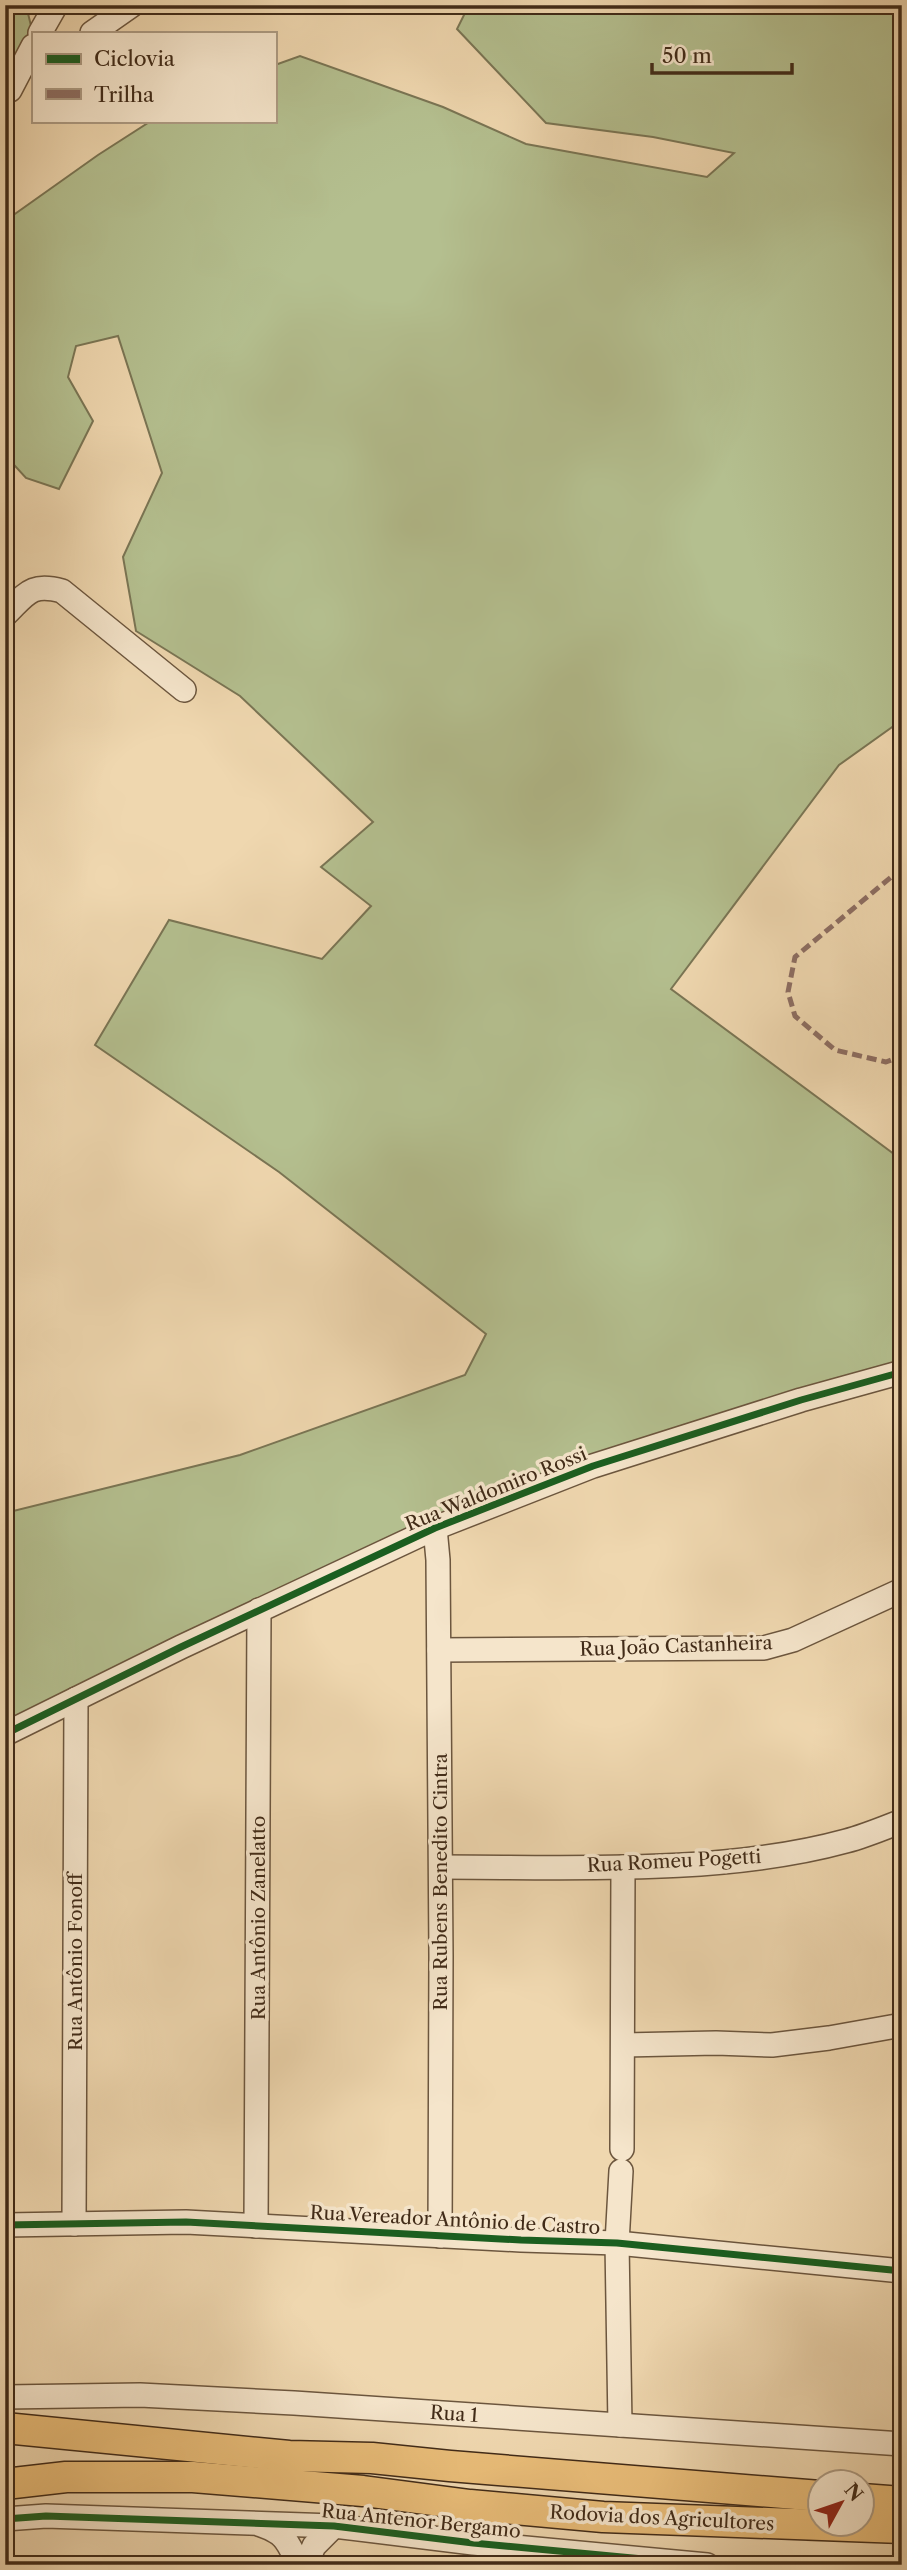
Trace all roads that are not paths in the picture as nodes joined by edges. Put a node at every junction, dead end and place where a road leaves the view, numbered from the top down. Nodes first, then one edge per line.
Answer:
1 (56, 5) edge
2 (132, 5) edge
3 (41, 32) edge
4 (93, 32) edge
5 (32, 48) edge
6 (32, 75) edge
7 (8, 92) edge
8 (5, 615) edge
9 (184, 690) dead end
10 (902, 1372) edge
11 (435, 1528) junction
12 (902, 1590) edge
13 (259, 1610) junction
14 (439, 1650) junction
15 (76, 1699) junction
16 (5, 1734) edge
17 (902, 1821) edge
18 (440, 1867) junction
19 (623, 1867) junction
20 (902, 2025) edge
21 (624, 2045) junction
22 (74, 2224) junction
23 (5, 2225) edge
24 (256, 2226) junction
25 (440, 2236) junction
26 (617, 2243) junction
27 (902, 2271) edge
28 (5, 2397) edge
29 (620, 2425) junction
30 (5, 2428) edge
31 (902, 2444) edge
32 (5, 2484) edge
33 (806, 2495) edge
34 (876, 2500) edge
35 (902, 2502) edge
36 (5, 2519) edge
37 (255, 2523) junction
38 (334, 2526) junction
39 (902, 2528) edge
40 (299, 2565) edge
41 (306, 2565) edge
42 (707, 2565) edge

1 - 3 street
2 - 4 street
5 - 7 street
6 - 7 street
8 - 9 street
10 - 11 street, Rua Waldomiro Rossi
11 - 13 street, Rua Waldomiro Rossi
11 - 14 street, Rua Rubens Benedito Cintra
12 - 14 street, Rua João Castanheira
13 - 15 street, Rua Waldomiro Rossi
13 - 24 street, Rua Antônio Zanelatto
14 - 18 street, Rua Rubens Benedito Cintra
15 - 16 street, Rua Waldomiro Rossi
15 - 22 street, Rua Antônio Fonoff
17 - 19 street, Rua Romeu Pogetti
18 - 19 street, Rua Romeu Pogetti
18 - 25 street, Rua Rubens Benedito Cintra
19 - 21 street
20 - 21 street
21 - 26 street
22 - 23 street, Rua Vereador Antônio de Castro
22 - 24 street, Rua Vereador Antônio de Castro
24 - 25 street, Rua Vereador Antônio de Castro
25 - 26 street, Rua Vereador Antônio de Castro
26 - 27 street, Rua Vereador Antônio de Castro
26 - 29 street
28 - 29 street, Rua 1
29 - 31 street, Rua 1
30 - 33 main road, Rodovia dos Agricultores
32 - 39 main road, Rodovia dos Agricultores
34 - 35 main road
36 - 37 street, Rua Antenor Bergamo
37 - 38 street, Rua Antenor Bergamo
37 - 40 street
38 - 41 street
38 - 42 street, Rua Antenor Bergamo

